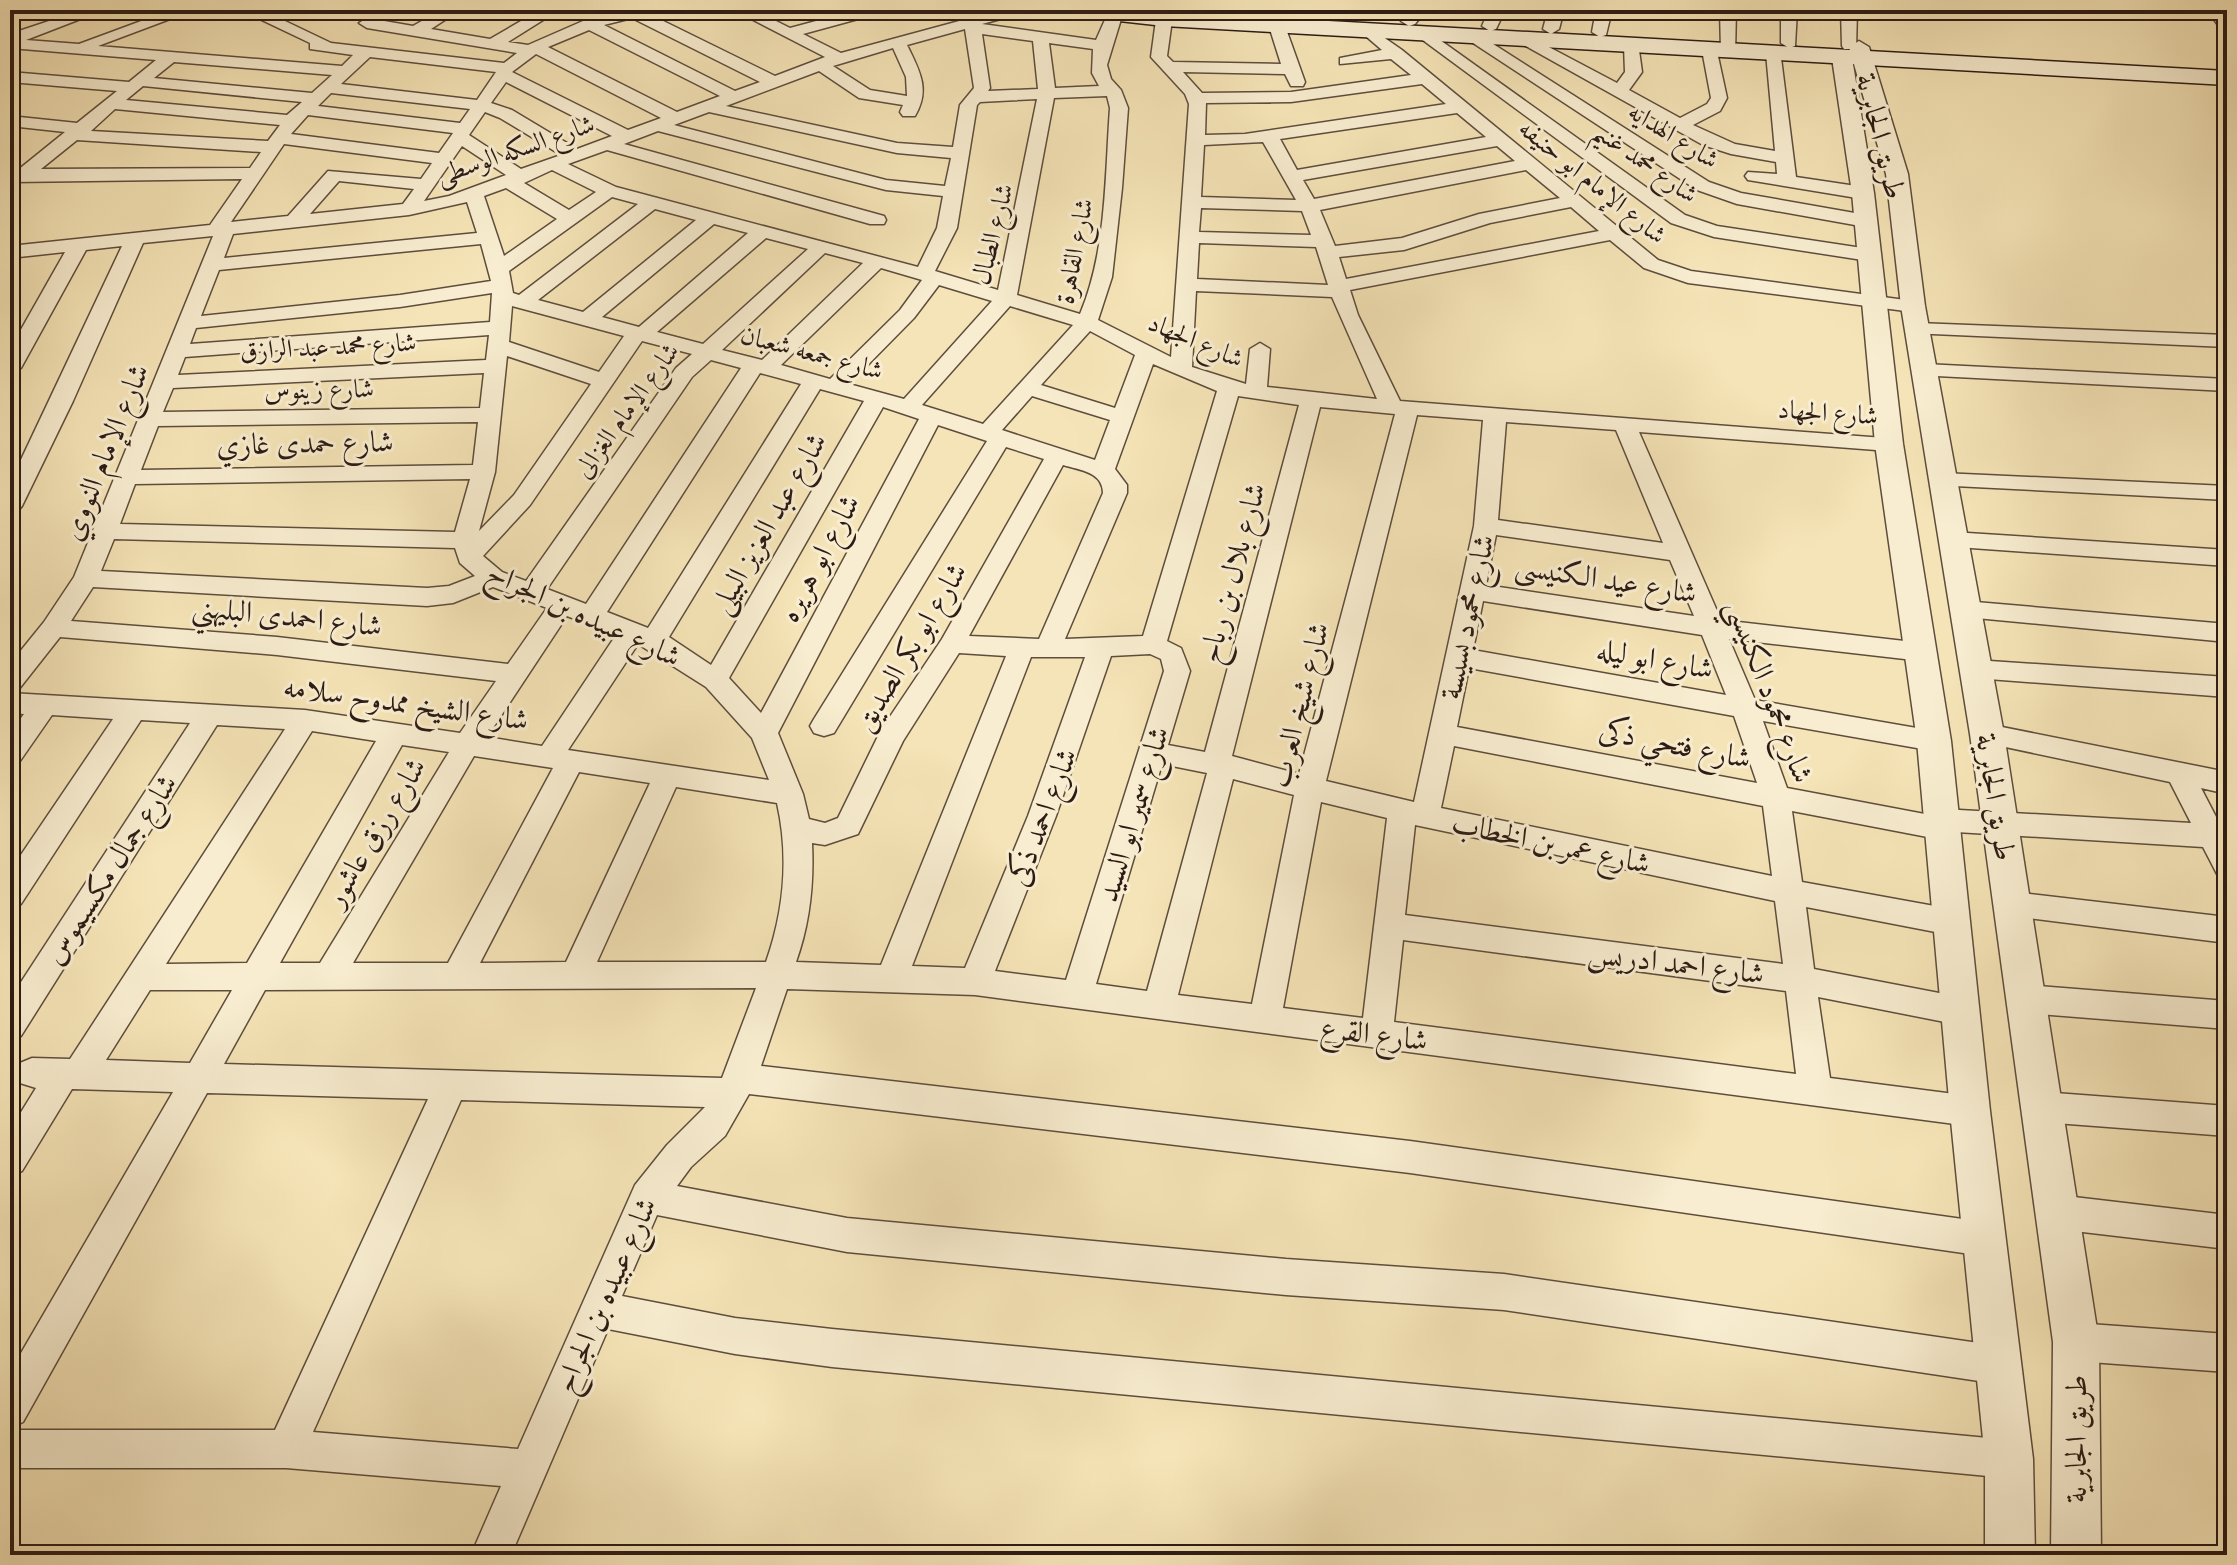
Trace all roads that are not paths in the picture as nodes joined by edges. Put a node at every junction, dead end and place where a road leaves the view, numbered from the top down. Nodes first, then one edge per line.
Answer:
1 (186, 10) edge
2 (249, 10) edge
3 (395, 10) edge
4 (452, 10) edge
5 (520, 10) edge
6 (551, 10) edge
7 (744, 10) edge
8 (875, 10) edge
9 (1018, 10) edge
10 (1217, 10) edge
11 (1604, 10) edge
12 (1728, 10) edge
13 (1789, 10) edge
14 (1849, 10) edge
15 (2215, 10) edge
16 (84, 12) edge
17 (640, 12) edge
18 (1098, 12) edge
19 (1307, 13) edge
20 (1164, 20) junction
21 (1277, 20) junction
22 (1554, 20) edge
23 (1418, 22) edge
24 (589, 24) junction
25 (973, 25) junction
26 (1488, 25) edge
27 (2227, 26) edge
28 (356, 28) junction
29 (416, 31) junction
30 (1369, 32) junction
31 (1600, 32) junction
32 (788, 33) junction
33 (109, 36) junction
34 (1040, 37) junction
35 (470, 40) junction
36 (10, 41) edge
37 (1528, 41) junction
38 (898, 42) junction
39 (1682, 42) junction
40 (492, 44) junction
41 (319, 45) junction
42 (1103, 46) junction
43 (1632, 46) junction
44 (1722, 47) junction
45 (75, 48) junction
46 (532, 48) junction
47 (1782, 48) junction
48 (1850, 51) junction
49 (366, 52) junction
50 (1396, 53) junction
51 (171, 56) junction
52 (414, 57) junction
53 (839, 58) junction
54 (1346, 61) dead end
55 (459, 63) junction
56 (274, 65) junction
57 (821, 65) junction
58 (2227, 65) edge
59 (1168, 67) junction
60 (1290, 69) junction
61 (346, 71) junction
62 (505, 71) junction
63 (10, 77) edge
64 (1426, 78) junction
65 (2227, 78) edge
66 (774, 82) junction
67 (135, 84) junction
68 (1113, 90) junction
69 (1617, 90) junction
70 (372, 93) junction
71 (1047, 93) junction
72 (1305, 96) junction
73 (734, 97) junction
74 (975, 97) junction
75 (420, 98) junction
76 (1197, 98) junction
77 (113, 104) junction
78 (310, 104) junction
79 (480, 105) junction
80 (709, 107) junction
81 (1460, 107) junction
82 (677, 119) junction
83 (10, 121) edge
84 (1680, 125) junction
85 (658, 126) junction
86 (1330, 127) junction
87 (79, 132) junction
88 (463, 134) junction
89 (1269, 136) junction
90 (628, 137) junction
91 (1196, 140) junction
92 (1500, 140) junction
93 (277, 142) junction
94 (609, 145) junction
95 (961, 153) junction
96 (577, 157) junction
97 (1785, 158) junction
98 (446, 159) junction
99 (1529, 164) junction
100 (555, 165) junction
101 (258, 173) junction
102 (17, 176) edge
103 (1293, 176) junction
104 (1754, 176) dead end
105 (516, 180) junction
106 (1787, 181) junction
107 (426, 185) junction
108 (609, 191) junction
109 (955, 192) junction
110 (1863, 193) junction
111 (474, 195) junction
112 (1574, 201) junction
113 (652, 202) junction
114 (1192, 202) junction
115 (1309, 206) junction
116 (409, 209) junction
117 (711, 217) junction
118 (570, 219) junction
119 (877, 220) dead end
120 (294, 221) junction
121 (1866, 221) junction
122 (222, 228) junction
123 (762, 231) junction
124 (1613, 234) junction
125 (1189, 237) junction
126 (488, 238) junction
127 (135, 239) junction
128 (78, 246) junction
129 (822, 246) junction
130 (1326, 247) junction
131 (10, 252) edge
132 (1869, 255) junction
133 (877, 261) junction
134 (211, 265) junction
135 (929, 276) junction
136 (1186, 285) junction
137 (507, 288) junction
138 (1340, 288) junction
139 (1006, 298) junction
140 (1874, 300) junction
141 (1915, 318) junction
142 (587, 319) junction
143 (1087, 322) junction
144 (189, 323) junction
145 (640, 334) junction
146 (2227, 341) edge
147 (496, 346) junction
148 (1260, 349) dead end
149 (177, 351) junction
150 (704, 351) junction
151 (1147, 351) junction
152 (760, 366) junction
153 (10, 368) edge
154 (1181, 370) junction
155 (1925, 370) junction
156 (605, 381) junction
157 (165, 382) junction
158 (824, 384) junction
159 (2227, 385) edge
160 (1027, 388) junction
161 (1229, 388) junction
162 (1256, 392) junction
163 (877, 398) junction
164 (1311, 400) junction
165 (908, 408) junction
166 (1400, 408) junction
167 (489, 415) junction
168 (1495, 415) junction
169 (932, 416) junction
170 (1122, 417) junction
171 (151, 419) junction
172 (1625, 425) junction
173 (993, 436) junction
174 (1889, 444) junction
175 (1057, 456) junction
176 (1103, 470) junction
177 (484, 472) junction
178 (128, 477) junction
179 (1942, 480) junction
180 (2227, 493) edge
181 (10, 506) edge
182 (1486, 526) junction
183 (106, 531) junction
184 (1952, 540) junction
185 (467, 548) junction
186 (1680, 553) junction
187 (2227, 558) edge
188 (86, 578) junction
189 (493, 578) junction
190 (1472, 591) junction
191 (531, 593) junction
192 (562, 605) junction
193 (1964, 610) junction
194 (591, 617) junction
195 (53, 628) junction
196 (1712, 628) junction
197 (2227, 633) edge
198 (643, 636) junction
199 (952, 644) junction
200 (1153, 645) junction
201 (1101, 648) junction
202 (1035, 649) junction
203 (1922, 652) junction
204 (1459, 657) junction
205 (1975, 669) junction
206 (515, 674) junction
207 (715, 680) junction
208 (10, 682) edge
209 (2227, 687) edge
210 (10, 703) edge
211 (45, 705) junction
212 (1745, 707) junction
213 (134, 709) junction
214 (211, 713) junction
215 (305, 720) junction
216 (824, 726) dead end
217 (764, 733) junction
218 (394, 734) junction
219 (1442, 734) junction
220 (1987, 734) junction
221 (1934, 741) junction
222 (467, 745) junction
223 (1152, 752) junction
224 (10, 754) edge
225 (560, 759) junction
226 (1220, 764) junction
227 (2179, 773) junction
228 (668, 775) junction
229 (2227, 783) edge
230 (1310, 787) junction
231 (789, 794) junction
232 (1776, 797) junction
233 (1414, 814) junction
234 (1942, 824) junction
235 (2000, 824) junction
236 (797, 828) junction
237 (2212, 836) junction
238 (2227, 866) edge
239 (1788, 892) junction
240 (10, 895) edge
241 (2012, 904) junction
242 (1951, 922) junction
243 (1390, 926) junction
244 (2227, 930) edge
245 (777, 975) junction
246 (256, 976) junction
247 (329, 976) junction
248 (457, 976) junction
249 (575, 976) junction
250 (141, 977) junction
251 (892, 977) junction
252 (1800, 980) junction
253 (975, 982) junction
254 (1077, 995) junction
255 (2026, 999) junction
256 (1159, 1006) junction
257 (1960, 1011) junction
258 (2227, 1015) edge
259 (1265, 1020) junction
260 (10, 1026) edge
261 (1377, 1034) junction
262 (58, 1073) junction
263 (199, 1078) junction
264 (451, 1085) junction
265 (736, 1085) junction
266 (1815, 1091) junction
267 (2042, 1107) junction
268 (1970, 1111) junction
269 (2227, 1121) edge
270 (10, 1160) edge
271 (647, 1197) junction
272 (2057, 1212) junction
273 (2227, 1232) edge
274 (1984, 1239) junction
275 (597, 1309) junction
276 (2076, 1342) junction
277 (2227, 1353) edge
278 (1999, 1365) junction
279 (10, 1409) edge
280 (10, 1449) edge
281 (286, 1449) junction
282 (2009, 1459) junction
283 (528, 1469) junction
284 (491, 1555) edge
285 (2010, 1555) edge
286 (2076, 1555) edge

1 - 33 street
2 - 41 street
3 - 28 street
4 - 29 street
5 - 35 street
6 - 40 street
7 - 32 street
8 - 32 street
9 - 25 street, شارع السكه الوسطى
10 - 21 main road
11 - 31 street
12 - 44 street
13 - 47 street
14 - 48 street
15 - 27 street
16 - 33 street
16 - 36 street
17 - 24 street
17 - 66 street
18 - 20 main road
18 - 42 street
19 - 21 main road
19 - 23 main road
20 - 21 main road
20 - 59 street
21 - 30 main road
21 - 60 street
22 - 26 main road
22 - 31 main road
23 - 26 main road
23 - 30 main road
23 - 132 street, شارع محمد غنيم
24 - 46 street
24 - 73 street
25 - 34 street
25 - 38 street, شارع السكه الوسطى
25 - 74 street
26 - 37 main road
26 - 121 street, شارع الهدايه
28 - 29 street
28 - 41 street
29 - 35 street
30 - 50 street, شارع الإمام ابو حنيفه
31 - 39 main road
32 - 53 street
33 - 45 street
34 - 42 street
34 - 71 street, شارع الطبال
35 - 40 street
36 - 45 street
37 - 43 main road
37 - 69 street
38 - 53 street, شارع السكه الوسطى
38 - 57 street
39 - 43 main road
39 - 44 main road
40 - 46 street
41 - 49 street
41 - 56 street
42 - 68 street, شارع القاهرة
43 - 69 street
44 - 47 main road
44 - 84 street
45 - 51 street
46 - 62 street
46 - 82 street
47 - 48 main road
47 - 97 street
48 - 58 main road
48 - 65 main road
48 - 110 street, طريق الجابرية
48 - 141 street, طريق الجابرية
49 - 52 street
49 - 61 street, شارع الإمام النووي
50 - 54 street
50 - 64 street, شارع الإمام ابو حنيفه
51 - 56 street
51 - 67 street
52 - 55 street
52 - 70 street
53 - 57 street, شارع السكه الوسطى
55 - 62 street
55 - 75 street
56 - 61 street
57 - 66 street, شارع السكه الوسطى
59 - 60 street
59 - 76 street
60 - 72 street
61 - 78 street, شارع الإمام النووي
62 - 79 street
62 - 90 street
63 - 67 street
64 - 72 street
64 - 81 street, شارع الإمام ابو حنيفه
66 - 73 street, شارع السكه الوسطى
67 - 77 street
67 - 78 street
68 - 71 street
68 - 143 street, شارع القاهرة
69 - 84 street
70 - 75 street
70 - 78 street
71 - 74 street
71 - 139 street, شارع الطبال
72 - 76 street
72 - 86 street
73 - 80 street, شارع السكه الوسطى
74 - 95 street
75 - 79 street
76 - 91 street
77 - 78 street
77 - 87 street
78 - 88 street
78 - 93 street, شارع الإمام النووي
79 - 88 street
79 - 96 street
80 - 82 street, شارع السكه الوسطى
80 - 95 street
81 - 86 street
81 - 92 street, شارع الإمام ابو حنيفه
82 - 85 street, شارع السكه الوسطى
83 - 87 street
84 - 97 street
85 - 90 street, شارع السكه الوسطى
85 - 109 street
86 - 89 street
87 - 93 street
87 - 102 street
88 - 98 street
88 - 105 street
89 - 91 street
89 - 103 street
90 - 94 street, شارع السكه الوسطى
91 - 114 street
92 - 99 street, شارع الإمام ابو حنيفه
92 - 103 street
93 - 98 street
93 - 101 street, شارع الإمام النووي
94 - 96 street, شارع السكه الوسطى
94 - 119 street
95 - 109 street
96 - 100 street, شارع السكه الوسطى
97 - 106 street
98 - 107 street
99 - 112 street, شارع الإمام ابو حنيفه
99 - 115 street
100 - 105 street, شارع السكه الوسطى
100 - 108 street, شارع الجهاد
101 - 102 street
101 - 122 street, شارع الإمام النووي
103 - 115 street
104 - 106 street
105 - 111 street, شارع السكه الوسطى
105 - 118 street
106 - 110 street
107 - 116 street
107 - 120 street
108 - 113 street, شارع الجهاد
108 - 118 street
109 - 135 street
110 - 121 street, طريق الجابرية
111 - 116 street, شارع السكه الوسطى
111 - 126 street, شارع عبيده بن الجراح
112 - 124 street, شارع الإمام ابو حنيفه
112 - 130 street
113 - 117 street, شارع الجهاد
113 - 137 street
114 - 115 street
114 - 125 street
115 - 130 street
116 - 120 street, شارع السكه الوسطى
117 - 123 street, شارع الجهاد
117 - 142 street
118 - 137 street
120 - 122 street, شارع السكه الوسطى
121 - 132 street, طريق الجابرية
122 - 127 street, شارع السكه الوسطى
122 - 134 street, شارع الإمام النووي
123 - 129 street, شارع الجهاد
123 - 145 street
124 - 138 street
124 - 140 street, شارع الإمام ابو حنيفه
125 - 130 street
125 - 136 street
126 - 134 street
126 - 137 street, شارع عبيده بن الجراح
127 - 128 street, شارع السكه الوسطى
127 - 181 street
128 - 131 street, شارع السكه الوسطى
128 - 153 street
129 - 133 street, شارع الجهاد
129 - 150 street, شارع الإمام الغزالى
130 - 138 street
132 - 140 street, طريق الجابرية
133 - 135 street, شارع الجهاد
133 - 152 street
134 - 144 street, شارع الإمام النووي
135 - 139 street, شارع الجهاد
135 - 158 street
136 - 138 street
136 - 154 street
137 - 142 street, شارع جمعه شعبان
137 - 144 street
137 - 147 street, شارع عبيده بن الجراح
138 - 166 street
139 - 143 street, شارع الجهاد
139 - 165 street, شارع الطبال
140 - 141 street, شارع الإمام ابو حنيفه
140 - 174 street, طريق الجابرية
141 - 146 street, شارع الإمام ابو حنيفه
141 - 155 street, طريق الجابرية
142 - 145 street, شارع جمعه شعبان
143 - 151 street, شارع الجهاد
143 - 160 street, شارع القاهرة
144 - 149 street, شارع الإمام النووي
145 - 150 street, شارع جمعه شعبان
145 - 156 street
147 - 149 street
147 - 156 street
147 - 157 street, شارع محمد عبد الرازق
147 - 167 street, شارع عبيده بن الجراح
148 - 162 street
149 - 157 street, شارع الإمام النووي
150 - 152 street, شارع جمعه شعبان
150 - 191 street, شارع الإمام الغزالى
151 - 154 street, شارع الجهاد
151 - 170 street
152 - 158 street, شارع جمعه شعبان
152 - 194 street
154 - 161 street, شارع الجهاد
155 - 159 street
155 - 179 street, طريق الجابرية
156 - 185 street
157 - 171 street, شارع الإمام النووي
158 - 163 street, شارع جمعه شعبان
158 - 198 street
160 - 170 street
160 - 173 street, شارع القاهرة
161 - 162 street, شارع الجهاد
161 - 200 street
162 - 164 street, شارع الجهاد
163 - 165 street, شارع جمعه شعبان
163 - 207 street, شارع عبد العزيز البيلى
164 - 166 street, شارع الجهاد
164 - 226 street, شارع بلال بن رباح
165 - 169 street, شارع جمعه شعبان
166 - 168 street, شارع الجهاد
166 - 230 street, شارع شيخ العرب
167 - 171 street, شارع زينوس
167 - 177 street, شارع عبيده بن الجراح
168 - 172 street, شارع الجهاد
168 - 182 street, شارع محمود بسيسة
169 - 173 street, شارع جمعه شعبان
169 - 217 street, شارع ابو هريره
170 - 176 street
171 - 178 street, شارع الإمام النووي
172 - 174 street, شارع الجهاد
172 - 186 street, شارع محمود الكنيسي
173 - 175 street, شارع جمعه شعبان
173 - 216 street, شارع القاهرة
174 - 203 street, طريق الجابرية
175 - 176 street, شارع جمعه شعبان
175 - 199 street, شارع ابو بكر الصديق
176 - 202 street
177 - 178 street, شارع حمدى غازي
177 - 185 street, شارع عبيده بن الجراح
178 - 183 street, شارع الإمام النووي
179 - 180 street
179 - 184 street, طريق الجابرية
182 - 186 street
182 - 190 street, شارع محمود بسيسة
183 - 185 street
183 - 188 street, شارع الإمام النووي
184 - 187 street
184 - 193 street, طريق الجابرية
185 - 189 street, شارع عبيده بن الجراح
186 - 196 street, شارع محمود الكنيسي
188 - 189 street
188 - 195 street, شارع الإمام النووي
189 - 191 street, شارع عبيده بن الجراح
190 - 196 street, شارع عيد الكنيسى
190 - 204 street, شارع محمود بسيسة
191 - 192 street, شارع عبيده بن الجراح
192 - 194 street, شارع عبيده بن الجراح
192 - 206 street, شارع رزق عاشور
193 - 197 street
193 - 205 street, طريق الجابرية
194 - 198 street, شارع عبيده بن الجراح
195 - 206 street, شارع احمدى البليهني
195 - 208 street, شارع الإمام النووي
196 - 203 street, شارع عيد الكنيسى
196 - 212 street, شارع محمود الكنيسي
198 - 207 street, شارع عبيده بن الجراح
198 - 225 street
199 - 202 street
199 - 236 street, شارع ابو بكر الصديق
200 - 201 street
200 - 223 street, شارع سمير ابو السيد
201 - 202 street
201 - 253 street, شارع احمد ذكى
202 - 251 street
203 - 221 street, طريق الجابرية
204 - 212 street, شارع ابو ليله
204 - 219 street, شارع محمود بسيسة
205 - 209 street
205 - 220 street, طريق الجابرية
206 - 222 street, شارع رزق عاشور
207 - 217 street, شارع عبيده بن الجراح
210 - 211 street, شارع الشيخ ممدوح سلامه
211 - 213 street, شارع الشيخ ممدوح سلامه
211 - 224 street
212 - 221 street, شارع ابو ليله
212 - 232 street, شارع محمود الكنيسي
213 - 214 street, شارع الشيخ ممدوح سلامه
213 - 240 street
214 - 215 street, شارع الشيخ ممدوح سلامه
214 - 260 street, شارع جمال مكسيموس
215 - 218 street, شارع الشيخ ممدوح سلامه
215 - 250 street
217 - 231 street, شارع عبيده بن الجراح
218 - 222 street, شارع الشيخ ممدوح سلامه
218 - 246 street
219 - 232 street, شارع فتحي ذكى
219 - 233 street, شارع محمود بسيسة
220 - 227 street
220 - 235 street, طريق الجابرية
221 - 234 street, طريق الجابرية
222 - 225 street, شارع الشيخ ممدوح سلامه
222 - 247 street, شارع رزق عاشور
223 - 226 street, شارع عمر بن الخطاب
223 - 254 street, شارع سمير ابو السيد
225 - 228 street, شارع الشيخ ممدوح سلامه
225 - 248 street
226 - 230 street, شارع عمر بن الخطاب
226 - 256 street, شارع بلال بن رباح
227 - 229 street
227 - 237 street
228 - 231 street, شارع الشيخ ممدوح سلامه
228 - 249 street
230 - 233 street, شارع عمر بن الخطاب
230 - 259 street, شارع شيخ العرب
231 - 236 street, شارع عبيده بن الجراح
232 - 234 street, شارع فتحي ذكى
232 - 239 street, شارع محمود الكنيسي
233 - 239 street, شارع عمر بن الخطاب
233 - 243 street, شارع محمود بسيسة
234 - 235 street, شارع فتحي ذكى
234 - 242 street, طريق الجابرية
235 - 237 street, شارع فتحي ذكى
235 - 241 street, طريق الجابرية
236 - 245 street, شارع عبيده بن الجراح
237 - 238 street
239 - 242 street, شارع عمر بن الخطاب
239 - 252 street, شارع محمود الكنيسي
241 - 244 street
241 - 255 street, طريق الجابرية
242 - 257 street, طريق الجابرية
243 - 252 street, شارع احمد ادريس
243 - 261 street, شارع محمود بسيسة
245 - 249 street, شارع القرع
245 - 251 street, شارع القرع
245 - 265 street, شارع عبيده بن الجراح
246 - 247 street, شارع القرع
246 - 250 street, شارع القرع
246 - 263 street
247 - 248 street, شارع القرع
248 - 249 street, شارع القرع
250 - 262 street
251 - 253 street, شارع القرع
252 - 257 street, شارع احمد ادريس
252 - 266 street, شارع محمود الكنيسي
253 - 254 street, شارع القرع
254 - 256 street, شارع القرع
255 - 258 street
255 - 267 street, طريق الجابرية
256 - 259 street, شارع القرع
257 - 268 street, طريق الجابرية
259 - 261 street, شارع القرع
261 - 266 street, شارع القرع
262 - 263 street
262 - 270 street
263 - 264 street
263 - 279 street
264 - 265 street
264 - 281 street
265 - 271 street, شارع عبيده بن الجراح
265 - 274 street
266 - 268 street, شارع القرع
267 - 269 street
267 - 272 street, طريق الجابرية
268 - 274 street, طريق الجابرية
271 - 275 street, شارع عبيده بن الجراح
271 - 278 street
272 - 273 street
272 - 276 street, طريق الجابرية
274 - 278 street, طريق الجابرية
275 - 282 street
275 - 283 street, شارع عبيده بن الجراح
276 - 277 street
276 - 286 street, طريق الجابرية
278 - 282 street, طريق الجابرية
280 - 281 street
281 - 283 street
282 - 285 street, طريق الجابرية
283 - 284 street, شارع عبيده بن الجراح

